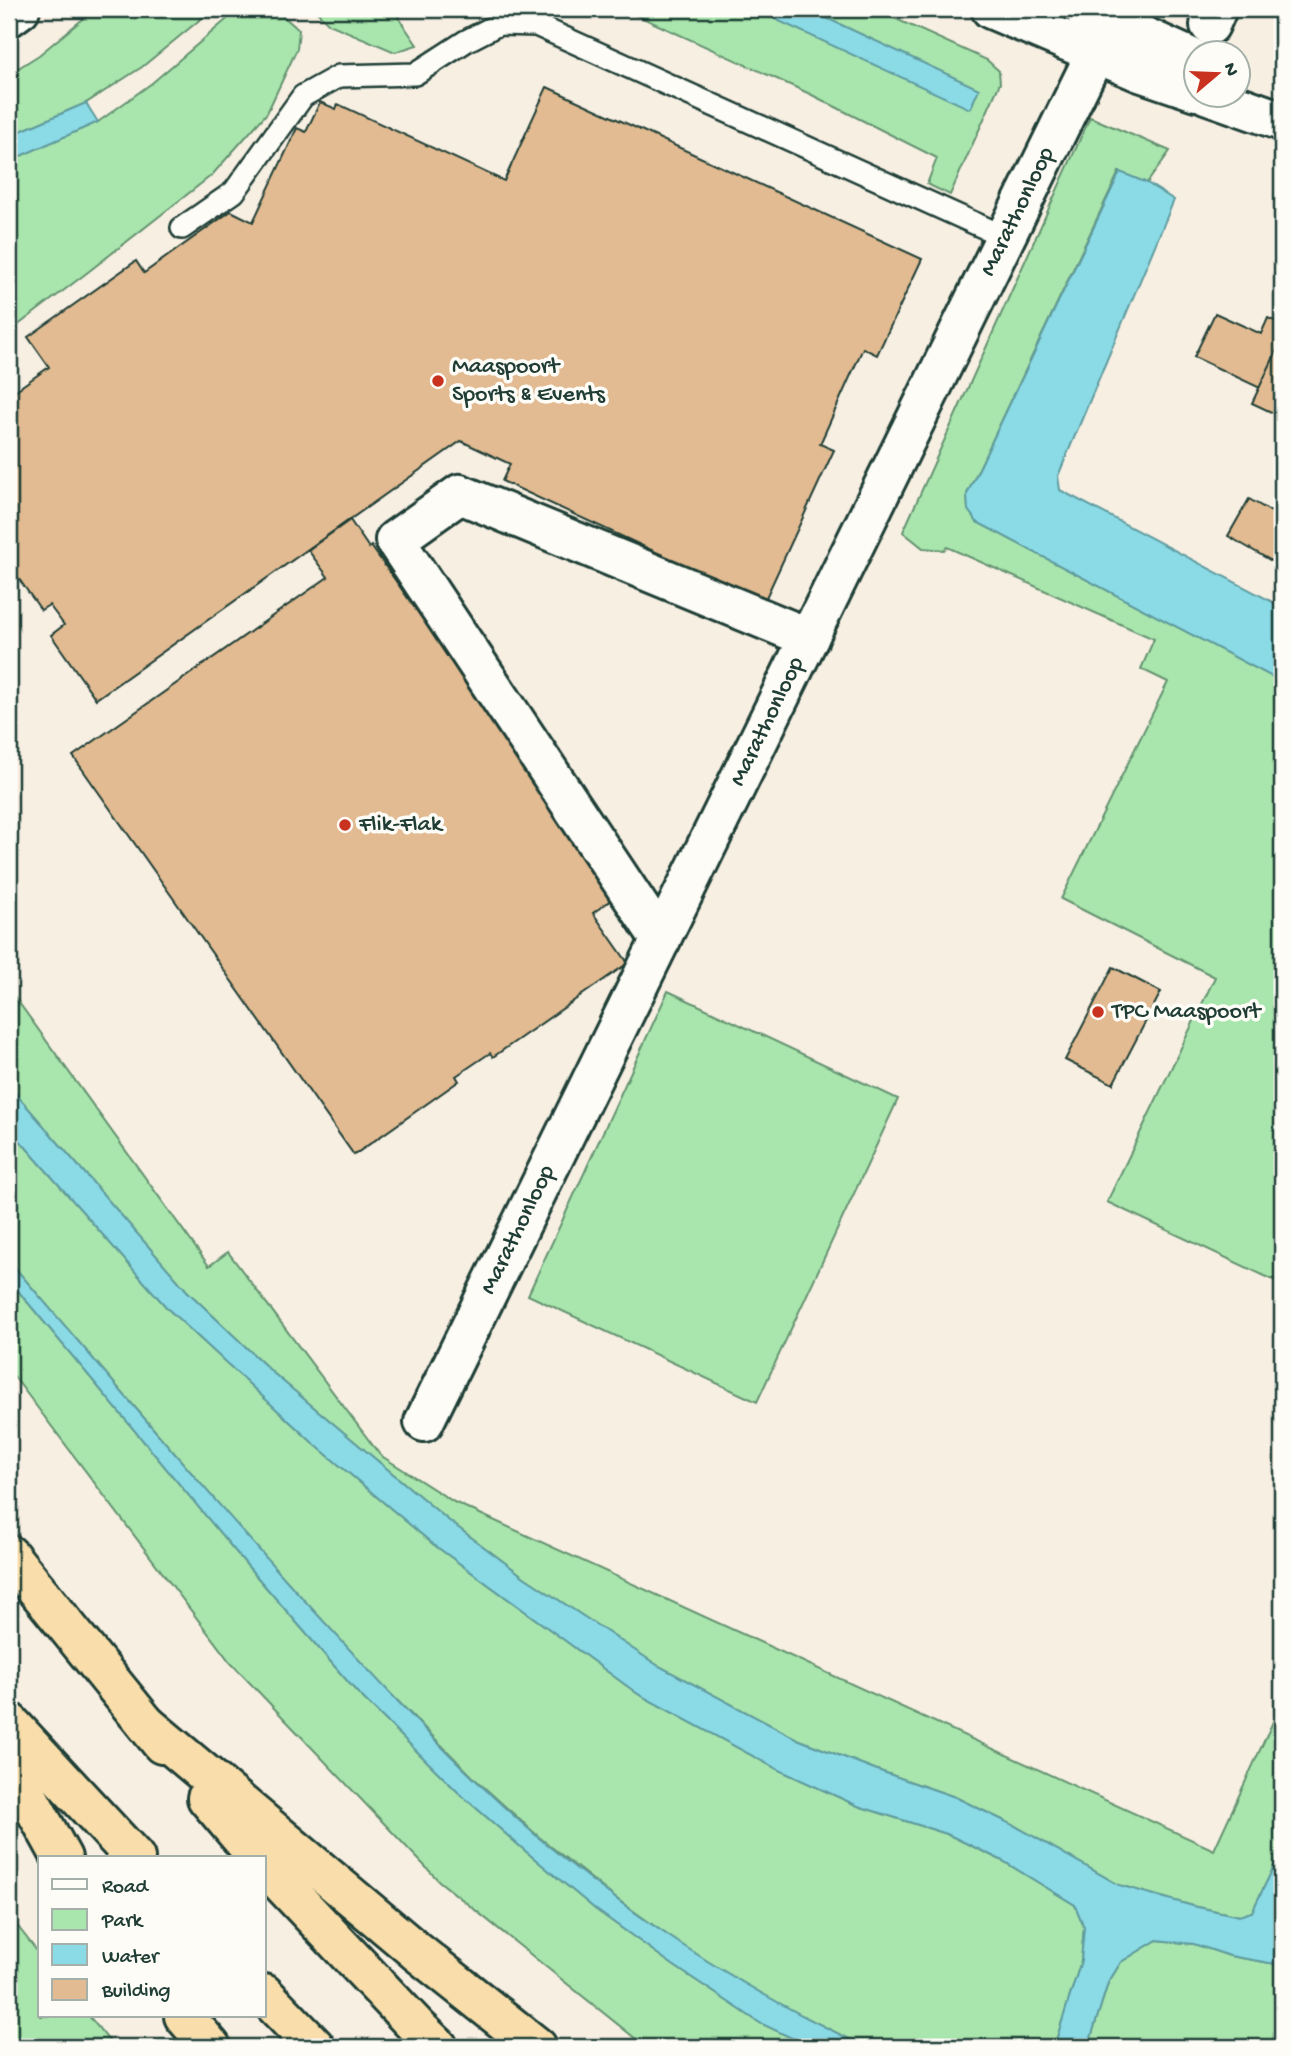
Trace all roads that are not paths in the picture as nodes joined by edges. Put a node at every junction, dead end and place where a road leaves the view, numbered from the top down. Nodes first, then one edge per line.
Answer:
1 (20, 9) edge
2 (991, 9) edge
3 (9, 17) edge
4 (1097, 27) edge
5 (1182, 55) edge
6 (1182, 86) edge
7 (1252, 86) edge
8 (1282, 102) edge
9 (1245, 108) edge
10 (1282, 121) edge
11 (182, 228) dead end
12 (1005, 237) junction
13 (809, 638) junction
14 (661, 940) junction
15 (424, 1422) dead end
16 (9, 1555) edge
17 (9, 1722) edge
18 (147, 1725) junction
19 (9, 1762) edge
20 (61, 1856) edge
21 (133, 1856) edge
22 (256, 1856) edge
23 (266, 1866) edge
24 (266, 1996) edge
25 (186, 2018) edge
26 (211, 2047) edge
27 (315, 2047) edge
28 (438, 2047) edge
29 (537, 2047) edge

1 - 3 street
2 - 4 street
4 - 5 street
4 - 6 street
4 - 12 street, Marathonloop
7 - 8 street
9 - 10 street
11 - 12 lane
12 - 13 street, Marathonloop
13 - 14 street, Marathonloop
13 - 14 street
14 - 15 street, Marathonloop
16 - 18 highway
17 - 21 highway
18 - 22 highway
18 - 29 highway
19 - 20 highway
23 - 28 highway
24 - 27 highway
25 - 26 highway

